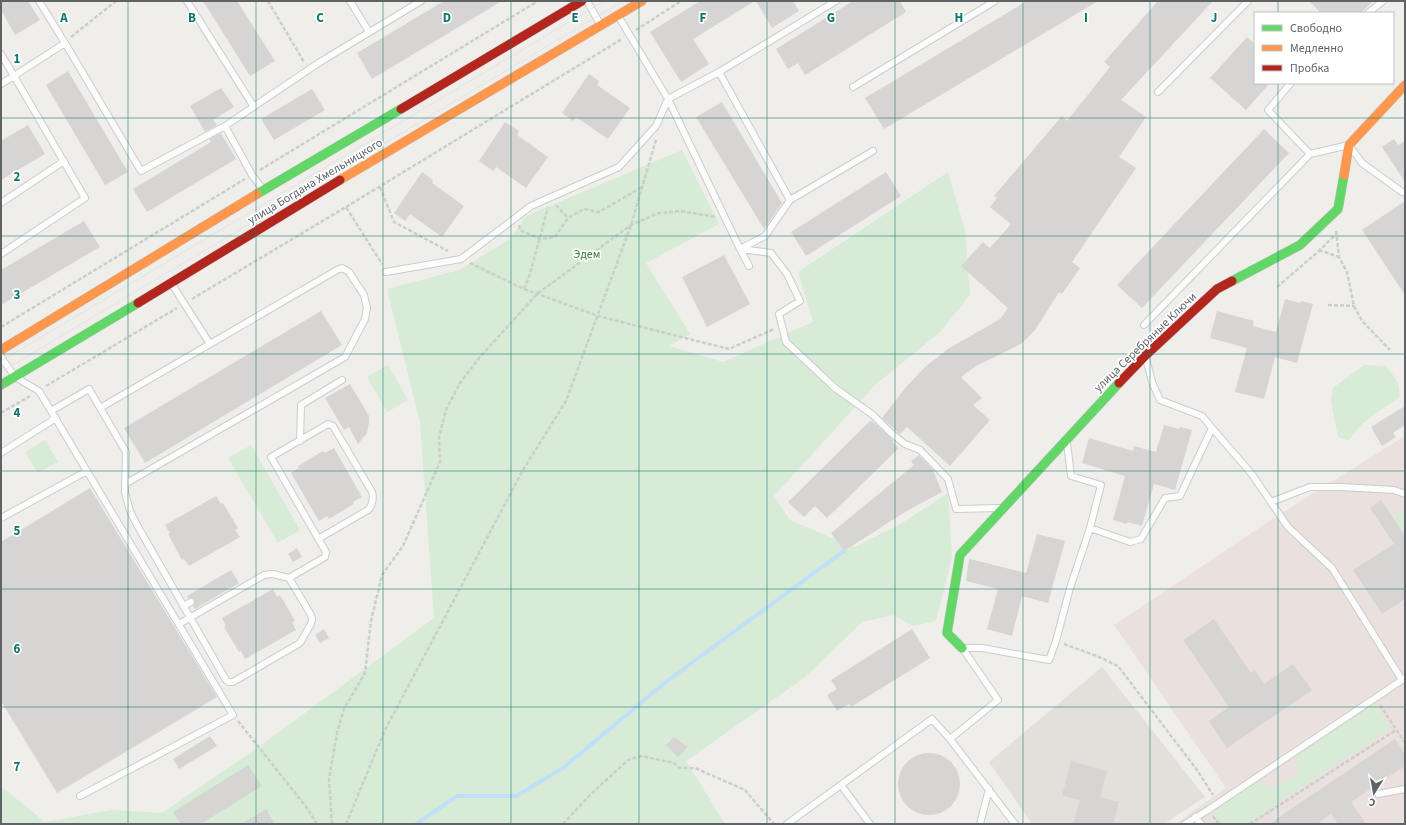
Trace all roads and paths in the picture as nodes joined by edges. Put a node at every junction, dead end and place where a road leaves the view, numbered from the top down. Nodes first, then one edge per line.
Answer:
1 (39, 1) edge
2 (116, 1) edge
3 (187, 1) edge
4 (268, 1) edge
5 (350, 1) edge
6 (421, 1) edge
7 (538, 1) edge
8 (582, 1) edge
9 (586, 1) edge
10 (642, 1) edge
11 (681, 1) edge
12 (836, 1) edge
13 (995, 1) edge
14 (1248, 1) edge
15 (1383, 1) edge
16 (1369, 12) edge
17 (618, 16) junction
18 (601, 25) junction
19 (369, 32) junction
20 (628, 34) junction
21 (65, 43) junction
22 (1, 54) edge
23 (308, 70) junction
24 (719, 72) junction
25 (14, 76) junction
26 (1, 84) edge
27 (1290, 84) edge
28 (1405, 85) edge
29 (853, 87) dead end
30 (1158, 92) dead end
31 (668, 99) junction
32 (254, 107) junction
33 (225, 126) junction
34 (656, 126) junction
35 (1349, 145) junction
36 (873, 151) dead end
37 (1310, 154) junction
38 (64, 162) junction
39 (252, 175) junction
40 (380, 187) junction
41 (643, 187) junction
42 (264, 190) junction
43 (1405, 193) edge
44 (551, 198) junction
45 (790, 200) junction
46 (1, 203) edge
47 (346, 207) junction
48 (518, 216) junction
49 (568, 218) junction
50 (726, 218) junction
51 (631, 225) junction
52 (540, 239) junction
53 (1300, 245) junction
54 (740, 249) junction
55 (1320, 250) junction
56 (1, 254) edge
57 (1339, 257) junction
58 (461, 259) junction
59 (749, 266) dead end
60 (386, 272) joint
61 (171, 283) junction
62 (1277, 287) dead end
63 (524, 289) junction
64 (537, 294) junction
65 (184, 304) junction
66 (1328, 305) dead end
67 (1354, 306) junction
68 (598, 316) junction
69 (782, 325) junction
70 (1144, 325) dead end
71 (1, 327) edge
72 (210, 344) junction
73 (1, 350) edge
74 (1390, 350) dead end
75 (1146, 355) junction
76 (1, 357) edge
77 (15, 377) junction
78 (342, 380) dead end
79 (1, 385) edge
80 (39, 391) junction
81 (100, 408) junction
82 (51, 411) junction
83 (1, 413) edge
84 (56, 418) junction
85 (1212, 428) junction
86 (1066, 439) junction
87 (300, 440) junction
88 (1, 453) edge
89 (87, 471) junction
90 (125, 484) junction
91 (1405, 494) edge
92 (1271, 502) junction
93 (1004, 508) junction
94 (1, 518) edge
95 (1090, 528) junction
96 (318, 538) junction
97 (289, 578) junction
98 (191, 602) dead end
99 (184, 606) junction
100 (190, 617) junction
101 (179, 624) junction
102 (1056, 641) junction
103 (962, 648) junction
104 (1404, 679) edge
105 (1376, 698) junction
106 (233, 715) junction
107 (1396, 730) junction
108 (950, 739) junction
109 (1405, 743) edge
110 (841, 785) junction
111 (989, 789) junction
112 (1405, 789) edge
113 (1378, 794) dead end
114 (80, 796) dead end
115 (1218, 802) junction
116 (1195, 817) junction
117 (317, 824) edge
118 (332, 824) edge
119 (346, 824) edge
120 (563, 824) edge
121 (774, 824) edge
122 (787, 824) edge
123 (870, 824) edge
124 (980, 824) edge
125 (1015, 824) edge
126 (1185, 824) edge
127 (1200, 824) edge
128 (1250, 824) edge

1 - 21 lane
2 - 21 path
3 - 32 lane
4 - 23 path
5 - 19 lane
6 - 19 lane
7 - 39 path
8 - 42 main road, улица Богдана Хмельницкого
9 - 18 lane
10 - 17 main road, улица Богдана Хмельницкого
11 - 20 path
12 - 24 lane
13 - 29 lane
14 - 30 lane
15 - 16 lane
17 - 18 main road, улица Богдана Хмельницкого
17 - 20 lane
18 - 61 main road, улица Богдана Хмельницкого
19 - 23 lane
20 - 31 lane
20 - 40 path
21 - 25 lane
21 - 33 lane
22 - 25 lane
23 - 32 lane
24 - 31 lane
24 - 45 lane
25 - 26 lane
25 - 38 lane
27 - 37 lane
28 - 35 main road
31 - 34 lane
31 - 50 lane
32 - 33 lane
33 - 39 lane
34 - 41 path
34 - 44 lane
35 - 37 lane
35 - 43 lane
35 - 53 main road, улица Серебряные Ключи
36 - 45 lane
37 - 70 lane
38 - 46 lane
38 - 56 lane
39 - 42 lane
39 - 71 path
40 - 47 path
40 - 58 path
41 - 49 path
41 - 51 path
42 - 73 main road, улица Богдана Хмельницкого
44 - 48 lane
44 - 49 path
44 - 52 path
45 - 54 lane
47 - 60 path
47 - 65 path
48 - 52 path
48 - 58 lane
49 - 52 path
50 - 51 path
50 - 54 lane
51 - 64 path
51 - 68 path
52 - 63 path
53 - 55 path
53 - 75 main road, улица Серебряные Ключи
54 - 59 lane
54 - 69 lane
55 - 57 path
55 - 57 path
55 - 62 path
57 - 67 path
58 - 60 lane
58 - 63 path
61 - 65 lane
61 - 77 main road, улица Богдана Хмельницкого
63 - 64 path
64 - 68 path
64 - 118 path
65 - 72 lane
65 - 80 path
66 - 67 path
67 - 74 path
68 - 69 path
68 - 119 path
69 - 93 lane
72 - 81 lane
72 - 90 lane
75 - 85 lane
75 - 86 main road, улица Серебряные Ключи
76 - 77 lane
77 - 79 main road, улица Богдана Хмельницкого
77 - 80 lane
78 - 87 lane
80 - 82 lane
80 - 83 path
81 - 82 lane
81 - 90 lane
82 - 84 lane
84 - 88 lane
84 - 89 lane
85 - 92 lane
85 - 95 lane
86 - 93 main road, улица Серебряные Ключи
86 - 95 lane
87 - 96 lane
87 - 96 lane
89 - 94 lane
89 - 101 lane
90 - 99 lane
91 - 92 lane
92 - 104 lane
93 - 103 main road, улица Серебряные Ключи
95 - 102 lane
96 - 97 lane
97 - 100 lane
97 - 100 lane
98 - 99 lane
99 - 100 lane
100 - 101 lane
101 - 106 lane
102 - 103 lane
102 - 115 path
103 - 108 lane
104 - 105 lane
105 - 107 path
105 - 115 lane
106 - 114 lane
106 - 117 path
107 - 109 path
107 - 128 path
108 - 110 lane
108 - 111 lane
110 - 122 lane
110 - 123 lane
111 - 124 lane
111 - 125 lane
112 - 113 lane
115 - 116 lane
116 - 126 lane
116 - 127 lane
120 - 121 path

